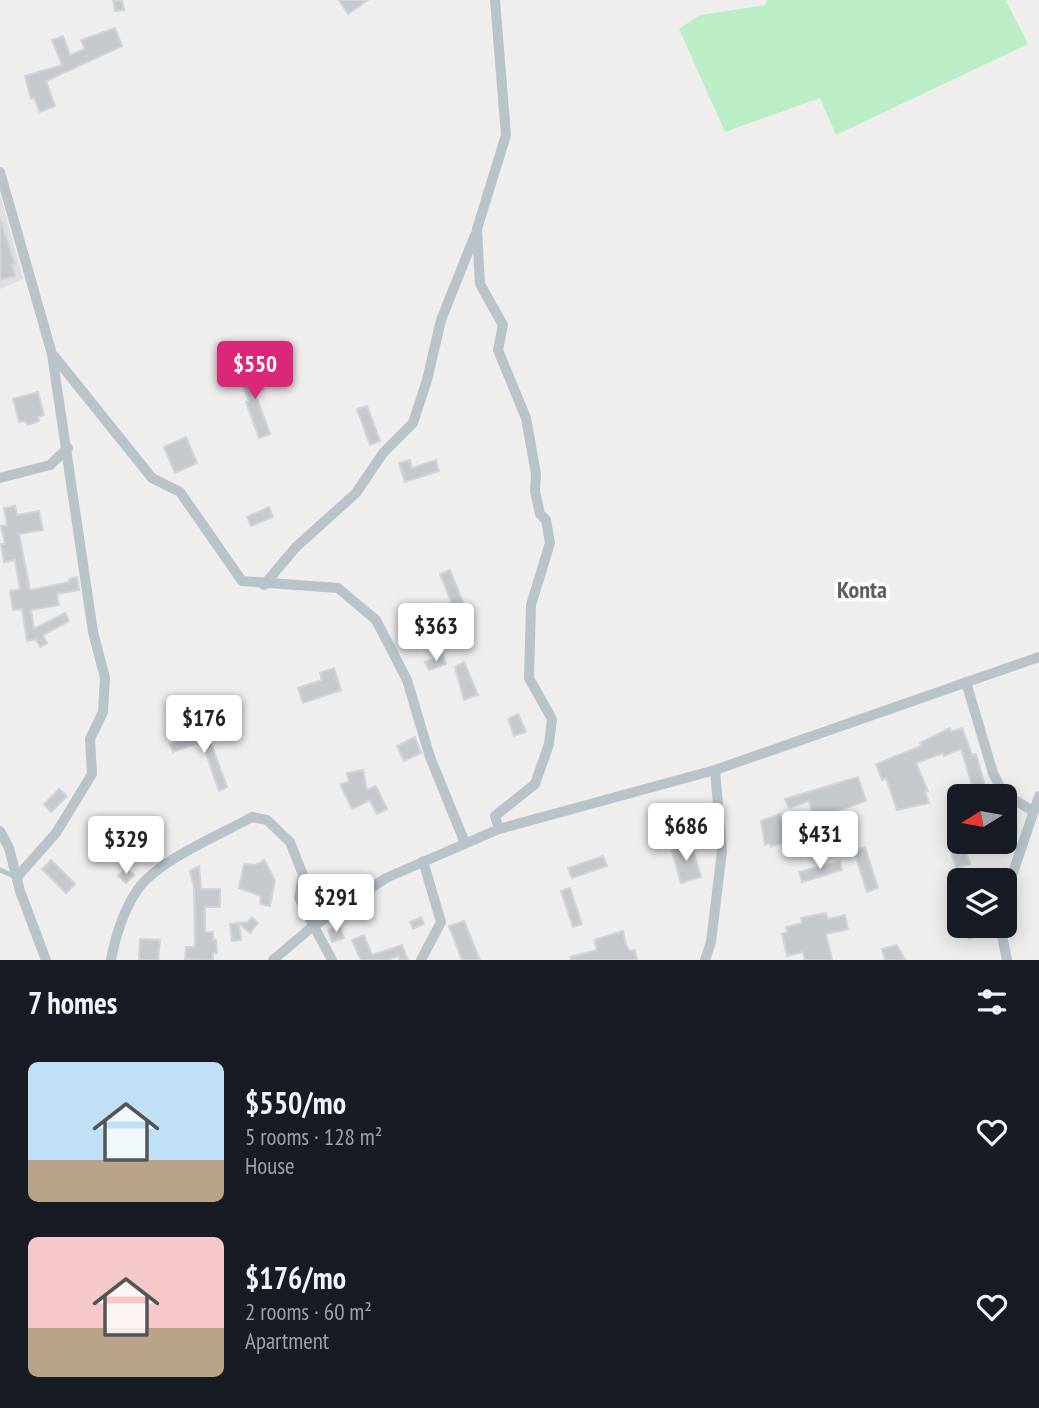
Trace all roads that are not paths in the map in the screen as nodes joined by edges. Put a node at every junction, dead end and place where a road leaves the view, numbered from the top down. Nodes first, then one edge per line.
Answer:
1 (495, 0) edge
2 (0, 173) edge
3 (477, 229) junction
4 (52, 354) junction
5 (68, 447) junction
6 (0, 478) edge
7 (264, 584) junction
8 (1039, 657) edge
9 (966, 682) junction
10 (715, 770) junction
11 (1039, 796) edge
12 (1033, 811) junction
13 (499, 829) junction
14 (0, 831) edge
15 (465, 843) junction
16 (424, 861) junction
17 (1014, 868) edge
18 (0, 870) edge
19 (17, 877) junction
20 (312, 927) junction
21 (1002, 938) edge
22 (46, 960) edge
23 (111, 960) edge
24 (273, 960) edge
25 (332, 960) edge
26 (421, 960) edge
27 (705, 960) edge
28 (1007, 960) edge

1 - 3 street
2 - 4 street
3 - 7 street
3 - 13 street
4 - 5 street
4 - 7 street
5 - 6 street
5 - 19 street
7 - 15 street
8 - 9 street
9 - 10 street
9 - 12 street
10 - 13 street
10 - 27 street
11 - 12 street
12 - 17 street
13 - 15 street
14 - 19 street
15 - 16 street
16 - 20 street
16 - 26 street
18 - 19 lane
19 - 22 street
20 - 23 street
20 - 24 street
20 - 25 street
21 - 28 street

